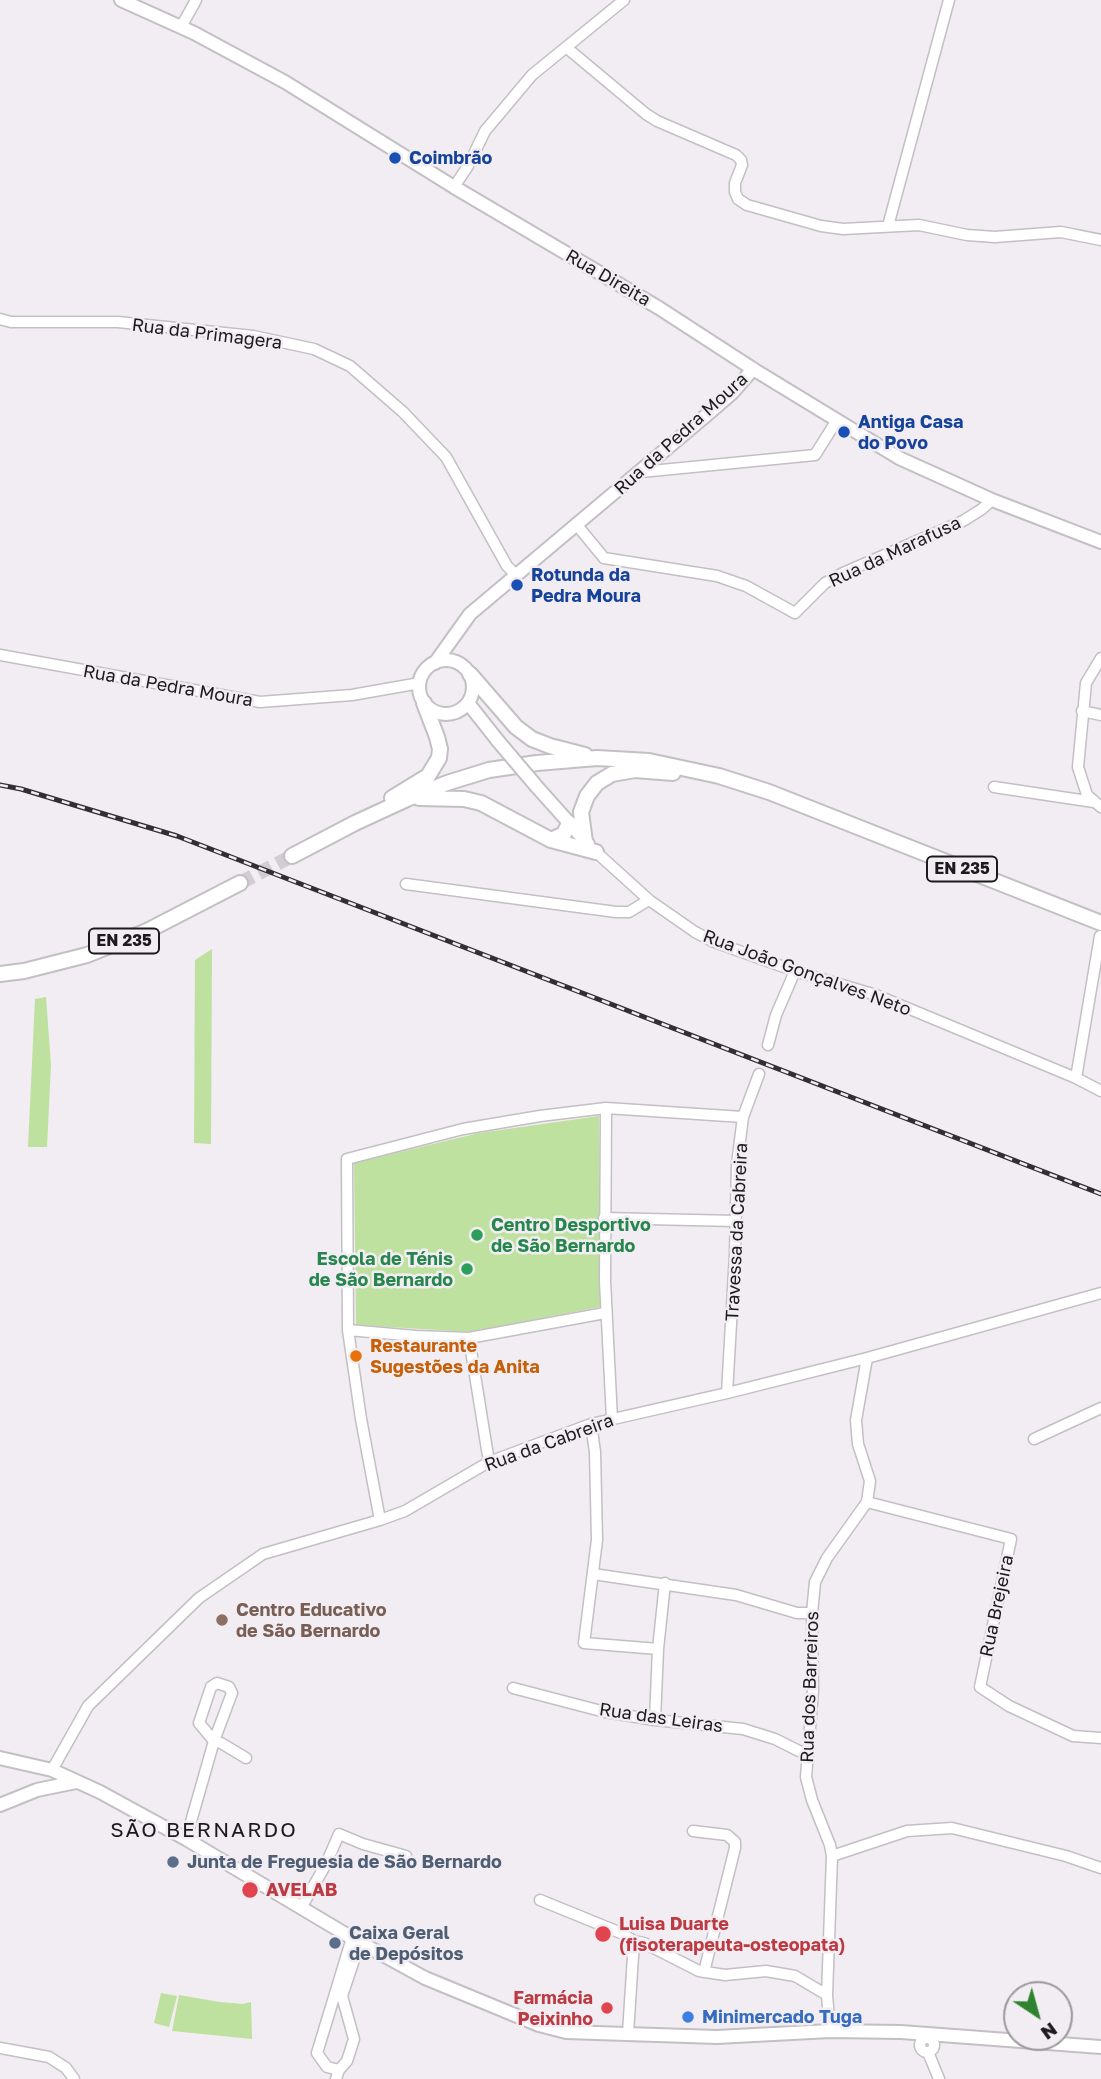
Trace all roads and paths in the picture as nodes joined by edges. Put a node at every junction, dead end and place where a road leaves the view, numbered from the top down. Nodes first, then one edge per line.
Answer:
1 (121, 0) edge
2 (196, 0) edge
3 (624, 0) edge
4 (949, 0) edge
5 (181, 27) junction
6 (567, 48) junction
7 (454, 187) junction
8 (888, 226) junction
9 (1101, 240) edge
10 (0, 319) edge
11 (753, 369) junction
12 (837, 420) junction
13 (641, 472) junction
14 (992, 500) junction
15 (576, 524) junction
16 (1101, 542) edge
17 (516, 575) junction
18 (452, 637) junction
19 (0, 655) edge
20 (1101, 658) edge
21 (457, 662) junction
22 (435, 663) junction
23 (470, 674) junction
24 (420, 683) junction
25 (424, 703) junction
26 (468, 703) junction
27 (1082, 712) junction
28 (1101, 715) edge
29 (597, 758) junction
30 (719, 776) junction
31 (994, 787) dead end
32 (407, 799) junction
33 (1099, 806) edge
34 (581, 812) junction
35 (567, 821) junction
36 (355, 823) junction
37 (551, 840) junction
38 (590, 847) junction
39 (292, 856) tunnel mouth
40 (240, 883) tunnel mouth
41 (406, 884) dead end
42 (649, 900) junction
43 (1100, 929) edge
44 (795, 971) junction
45 (0, 974) edge
46 (768, 1045) dead end
47 (759, 1074) dead end
48 (1076, 1078) junction
49 (1101, 1091) edge
50 (606, 1108) junction
51 (743, 1117) junction
52 (604, 1218) junction
53 (736, 1221) junction
54 (1101, 1293) edge
55 (606, 1313) junction
56 (348, 1330) junction
57 (469, 1338) junction
58 (867, 1358) junction
59 (727, 1393) junction
60 (1101, 1408) edge
61 (612, 1419) junction
62 (591, 1424) junction
63 (1034, 1439) dead end
64 (489, 1462) junction
65 (867, 1502) junction
66 (380, 1520) junction
67 (593, 1574) junction
68 (665, 1583) junction
69 (812, 1613) junction
70 (658, 1649) junction
71 (513, 1688) dead end
72 (654, 1720) junction
73 (1101, 1738) edge
74 (214, 1741) junction
75 (807, 1755) junction
76 (0, 1758) edge
77 (246, 1758) dead end
78 (52, 1770) junction
79 (76, 1782) junction
80 (37, 1790) junction
81 (0, 1805) edge
82 (693, 1831) dead end
83 (186, 1839) junction
84 (406, 1856) dead end
85 (832, 1856) junction
86 (1101, 1868) edge
87 (540, 1900) dead end
88 (301, 1908) junction
89 (356, 1940) junction
90 (634, 1941) junction
91 (704, 1972) junction
92 (827, 1995) junction
93 (830, 2031) junction
94 (628, 2033) junction
95 (929, 2044) junction
96 (1101, 2047) edge
97 (0, 2048) edge
98 (338, 2074) edge
99 (74, 2079) edge
100 (939, 2079) edge

1 - 5 main road, Rua Direita
2 - 5 street
3 - 6 street
4 - 8 street
5 - 7 main road, Rua Direita
6 - 7 street
6 - 8 street
7 - 11 main road, Rua Direita
8 - 9 street
10 - 17 street, Rua da Primagera
11 - 12 main road, Rua Direita
11 - 13 main road, Rua da Pedra Moura
12 - 13 street
12 - 14 main road, Rua Direita
13 - 15 main road, Rua da Pedra Moura
14 - 15 street, Rua da Marafusa
14 - 16 main road, Rua Direita
15 - 17 main road, Rua da Pedra Moura
17 - 18 main road, Rua da Pedra Moura
18 - 21 main road
18 - 22 main road, Rua da Pedra Moura
19 - 24 street, Rua da Pedra Moura
20 - 27 street
21 - 22 main road
21 - 23 main road
22 - 24 main road
23 - 26 main road
23 - 29 main road
24 - 25 main road
25 - 26 main road
25 - 36 main road
26 - 35 main road, Rua João Gonçalves Neto, bridge
27 - 28 street
27 - 33 street
29 - 30 main road, EN 235
29 - 32 main road, EN 235
30 - 34 main road
30 - 43 main road, EN 235
31 - 33 street
32 - 36 main road, EN 235
32 - 37 main road
34 - 35 main road
34 - 38 main road
35 - 37 main road
35 - 38 main road, Rua João Gonçalves Neto
36 - 39 main road, EN 235
37 - 38 main road
38 - 42 street, Rua João Gonçalves Neto
40 - 45 main road, EN 235
41 - 42 street
42 - 44 street, Rua João Gonçalves Neto
43 - 48 street
44 - 46 street
44 - 48 street, Rua João Gonçalves Neto
47 - 51 street, Travessa da Cabreira
48 - 49 street, Rua João Gonçalves Neto
50 - 51 street
50 - 52 street
50 - 56 street
51 - 53 street, Travessa da Cabreira
52 - 53 street
52 - 55 street
53 - 59 street, Travessa da Cabreira
54 - 58 street, Rua da Cabreira
55 - 57 street
55 - 61 street
56 - 57 street
56 - 66 street
57 - 64 street
58 - 59 street, Rua da Cabreira
58 - 65 street
59 - 61 street, Rua da Cabreira
60 - 63 street
61 - 62 street, Rua da Cabreira
62 - 64 street, Rua da Cabreira
62 - 67 street
64 - 66 street, Rua da Cabreira
65 - 69 street, Rua dos Barreiros
65 - 73 street, Rua Brejeira
66 - 78 street, Rua da Cabreira
67 - 68 street
67 - 70 street
68 - 69 street
68 - 70 street
69 - 75 street, Rua dos Barreiros
70 - 72 street
71 - 72 street, Rua das Leiras
72 - 75 street, Rua das Leiras
74 - 74 street
74 - 77 street
74 - 83 street
75 - 85 street, Rua dos Barreiros
76 - 78 main road
78 - 79 main road
78 - 80 main road
79 - 80 main road
79 - 83 main road
80 - 81 main road
82 - 91 street
83 - 88 main road
84 - 88 street
85 - 86 street
85 - 92 street, Rua dos Barreiros
87 - 90 street
88 - 89 main road
89 - 94 main road
89 - 98 street
89 - 98 street
90 - 91 street
90 - 94 street
91 - 92 street
92 - 93 street, Rua dos Barreiros
93 - 94 main road
93 - 95 main road
95 - 96 main road
95 - 100 street
97 - 99 street

